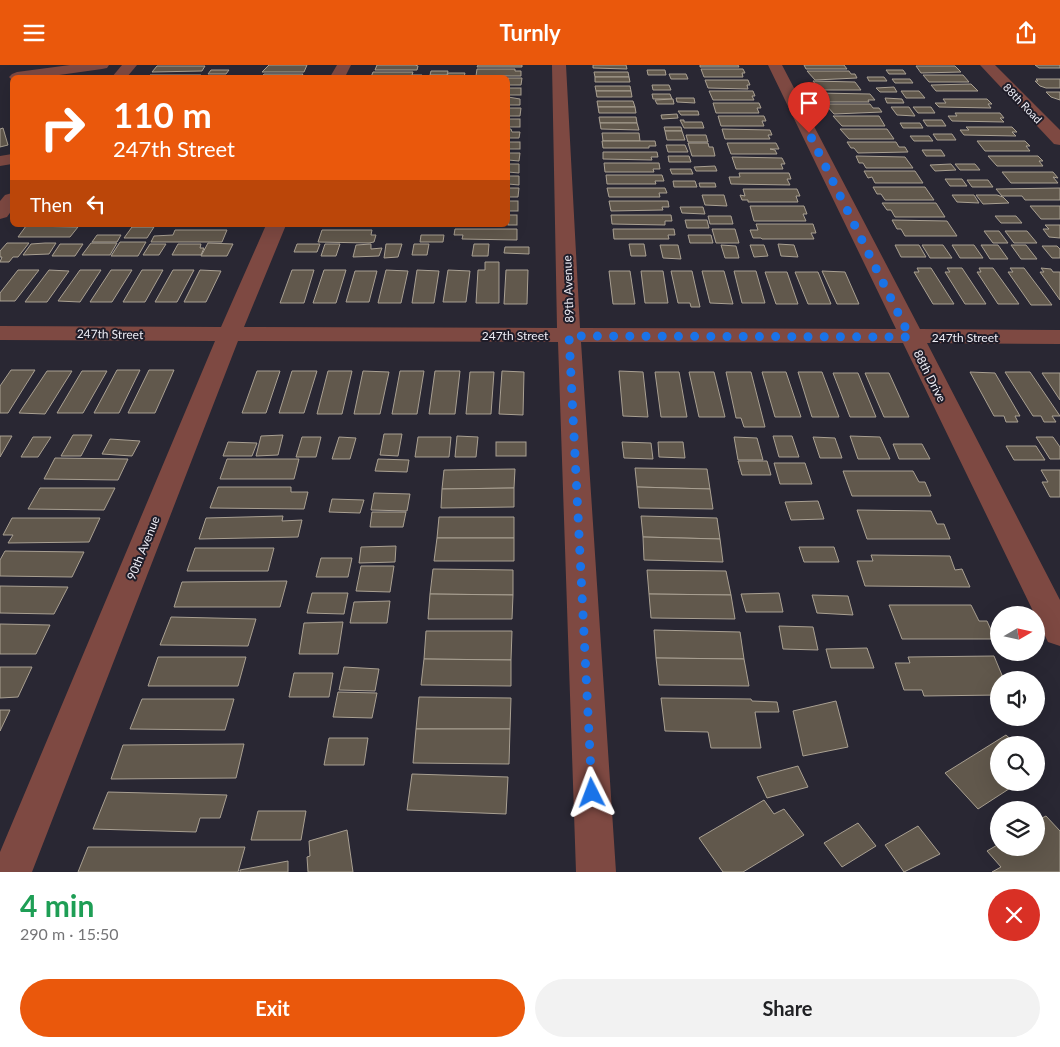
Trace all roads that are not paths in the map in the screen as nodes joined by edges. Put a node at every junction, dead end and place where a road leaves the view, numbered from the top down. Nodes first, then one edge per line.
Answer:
1 (102, 65) edge
2 (130, 65) edge
3 (559, 65) edge
4 (775, 65) edge
5 (987, 65) edge
6 (31, 75) edge
7 (121, 75) edge
8 (1060, 141) edge
9 (10, 201) edge
10 (0, 213) edge
11 (275, 227) edge
12 (0, 333) edge
13 (229, 335) junction
14 (569, 336) junction
15 (910, 337) junction
16 (1060, 337) edge
17 (1060, 632) edge
18 (12, 872) edge
19 (596, 872) edge

1 - 6 street
2 - 7 street
3 - 14 street, 89th Avenue
4 - 15 street, 88th Drive
5 - 8 street, 88th Road
9 - 10 street
11 - 13 street, 90th Avenue
12 - 13 street, 247th Street
13 - 14 street, 247th Street
13 - 18 street, 90th Avenue
14 - 15 street, 247th Street
14 - 19 street, 89th Avenue
15 - 16 street, 247th Street
15 - 17 street, 88th Drive

